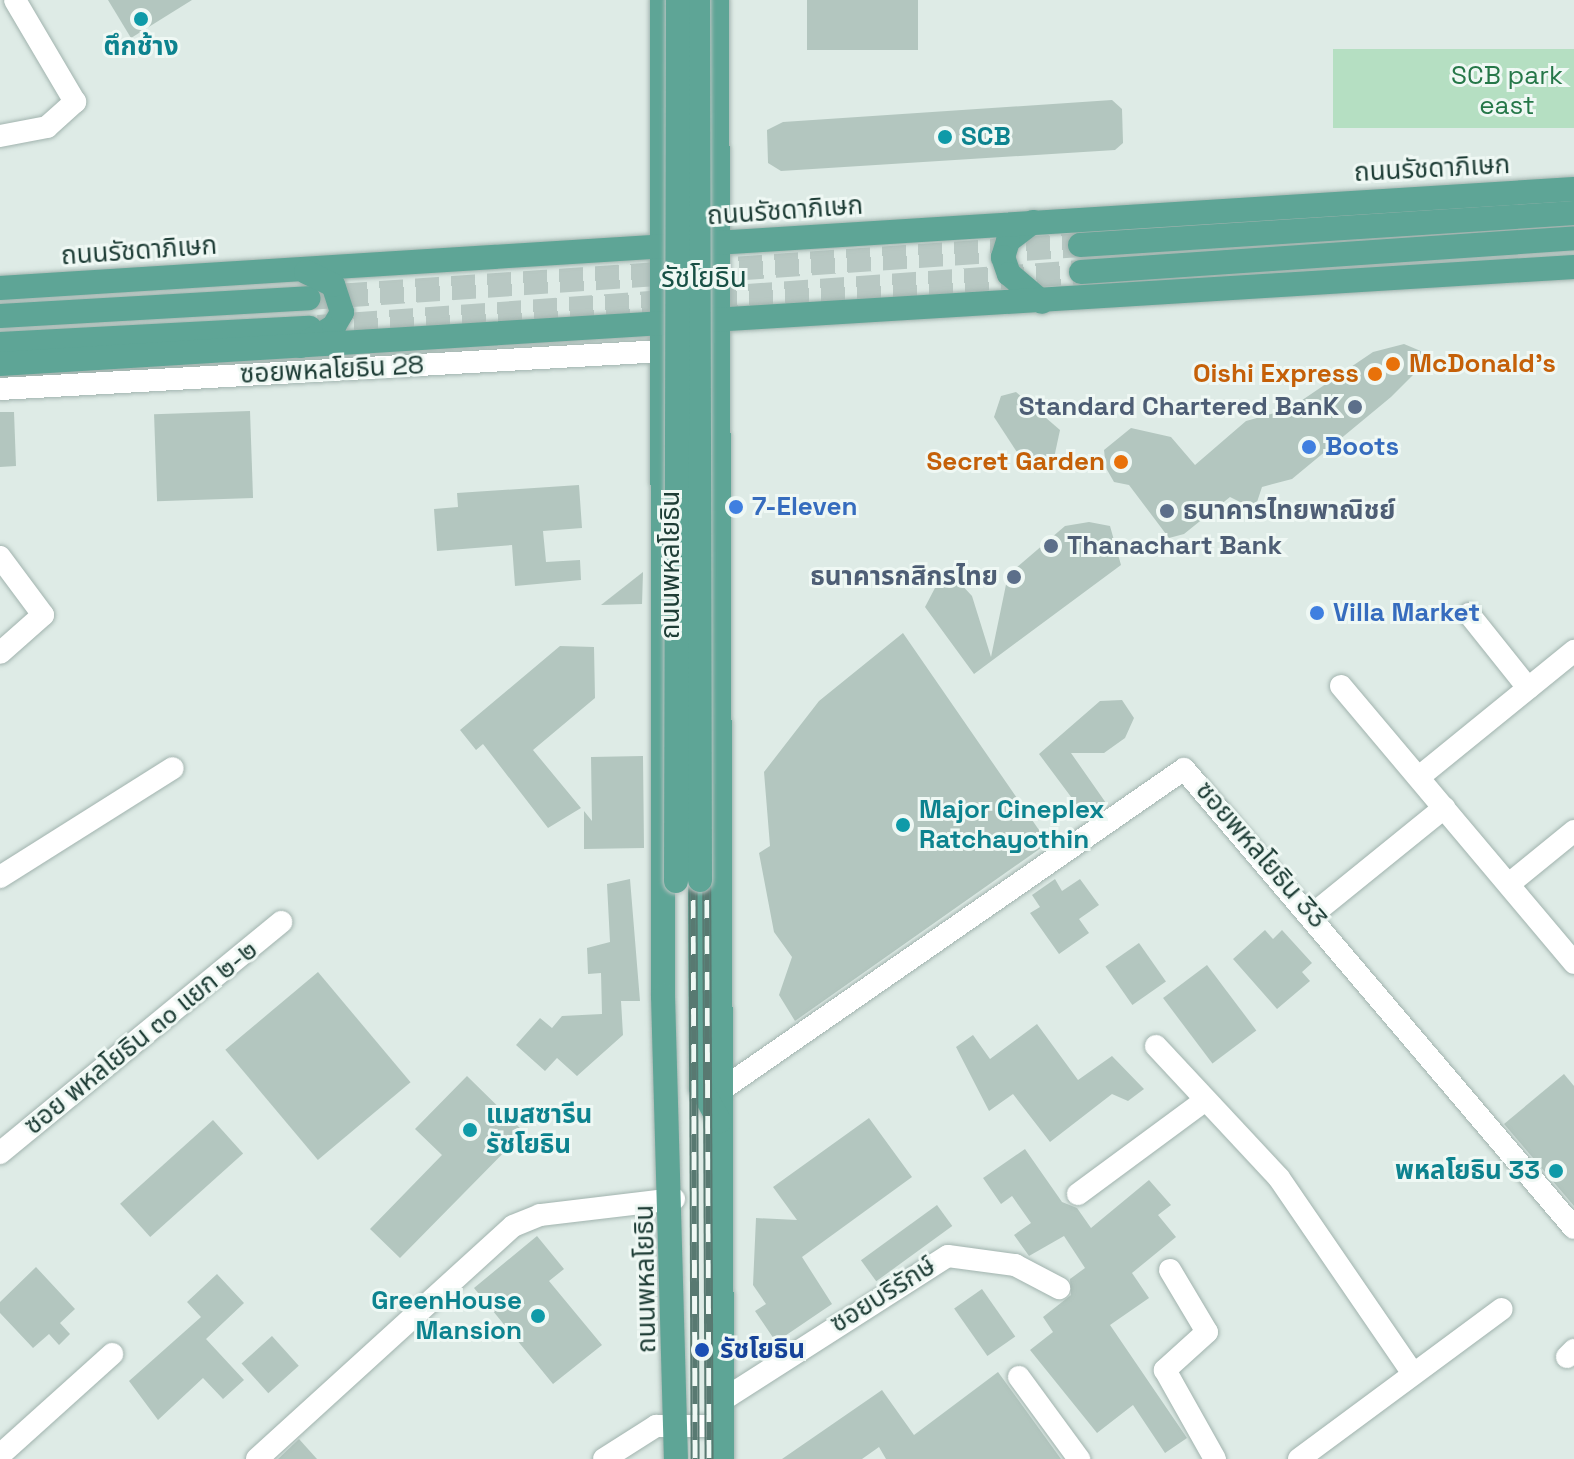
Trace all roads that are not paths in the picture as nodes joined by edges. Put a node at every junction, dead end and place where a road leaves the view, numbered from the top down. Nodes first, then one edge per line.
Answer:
1 (15, 0) edge
2 (662, 0) edge
3 (678, 0) edge
4 (698, 0) edge
5 (717, 0) edge
6 (661, 115) junction
7 (717, 117) junction
8 (0, 136) edge
9 (1574, 189) edge
10 (1574, 213) edge
11 (1033, 222) junction
12 (1574, 238) edge
13 (718, 244) junction
14 (1080, 245) tunnel mouth
15 (662, 247) junction
16 (1574, 267) edge
17 (300, 269) junction
18 (1081, 272) tunnel mouth
19 (0, 288) edge
20 (308, 298) tunnel mouth
21 (1042, 302) junction
22 (0, 316) edge
23 (717, 322) junction
24 (662, 325) junction
25 (310, 328) tunnel mouth
26 (0, 344) edge
27 (296, 349) junction
28 (663, 351) junction
29 (0, 364) edge
30 (0, 389) edge
31 (714, 510) junction
32 (662, 515) junction
33 (0, 557) edge
34 (1469, 614) dead end
35 (1574, 651) edge
36 (0, 653) edge
37 (1341, 686) dead end
38 (1528, 688) junction
39 (173, 768) dead end
40 (1419, 777) junction
41 (1444, 808) junction
42 (1574, 831) edge
43 (0, 877) edge
44 (688, 880) junction
45 (1509, 884) junction
46 (1313, 914) junction
47 (281, 922) dead end
48 (1574, 963) edge
49 (1156, 1046) dead end
50 (721, 1090) junction
51 (670, 1098) junction
52 (1203, 1102) junction
53 (721, 1125) junction
54 (0, 1153) edge
55 (1078, 1194) dead end
56 (674, 1199) junction
57 (1574, 1228) edge
58 (1170, 1270) dead end
59 (1059, 1288) dead end
60 (1502, 1309) dead end
61 (112, 1354) dead end
62 (1413, 1374) junction
63 (1019, 1377) dead end
64 (721, 1401) junction
65 (722, 1426) junction
66 (676, 1427) junction
67 (0, 1455) edge
68 (257, 1459) edge
69 (604, 1459) edge
70 (676, 1459) edge
71 (722, 1459) edge
72 (1079, 1459) edge
73 (1215, 1459) edge
74 (1299, 1459) edge

1 - 8 street
2 - 6 main road, ถนนพหลโยธิน
3 - 44 main road, ถนนพหลโยธิน, bridge
4 - 44 main road, ถนนพหลโยธิน, bridge
5 - 7 main road, ถนนพหลโยธิน
6 - 7 main road
6 - 15 main road, ถนนพหลโยธิน
7 - 13 main road, ถนนพหลโยธิน
9 - 11 main road, ถนนรัชดาภิเษก
10 - 14 main road, ถนนรัชดาภิเษก
11 - 13 main road, ถนนรัชดาภิเษก
11 - 21 main road
12 - 18 main road
13 - 15 main road, ถนนรัชดาภิเษก
13 - 23 main road, ถนนพหลโยธิน
15 - 17 main road, ถนนรัชดาภิเษก
15 - 24 main road, ถนนพหลโยธิน
16 - 21 main road
17 - 19 main road, ถนนรัชดาภิเษก
17 - 27 main road
20 - 22 main road
21 - 23 main road
23 - 24 main road
23 - 31 main road, ถนนพหลโยธิน
24 - 27 main road
24 - 28 main road, ถนนพหลโยธิน
25 - 26 main road
27 - 29 main road
28 - 30 street, ซอยพหลโยธิน 28
28 - 32 main road, ถนนพหลโยธิน
31 - 32 main road
31 - 50 main road, ถนนพหลโยธิน
32 - 51 main road, ถนนพหลโยธิน
33 - 36 street
34 - 38 street
35 - 38 street
37 - 40 street
38 - 40 street
39 - 43 street
40 - 41 street
41 - 45 street
41 - 46 street
42 - 45 street
44 - 51 main road, ถนนพหลโยธิน
44 - 53 main road, ถนนพหลโยธิน
45 - 48 street
46 - 50 street, ซอยพหลโยธิน 33
46 - 57 street, ซอยพหลโยธิน 33
47 - 54 street, ซอย พหลโยธิน ๓๐ แยก ๒-๒
49 - 52 street
50 - 53 main road, ถนนพหลโยธิน
51 - 56 main road, ถนนพหลโยธิน
52 - 55 street
52 - 62 street
53 - 64 main road, ถนนพหลโยธิน
56 - 66 main road, ถนนพหลโยธิน
56 - 68 street
58 - 73 street
59 - 64 street, ซอยบริรักษ์
60 - 62 street
61 - 67 street
62 - 74 street
63 - 72 street
64 - 65 main road, ถนนพหลโยธิน
65 - 66 street
65 - 71 main road, ถนนพหลโยธิน
66 - 69 street
66 - 70 main road, ถนนพหลโยธิน

